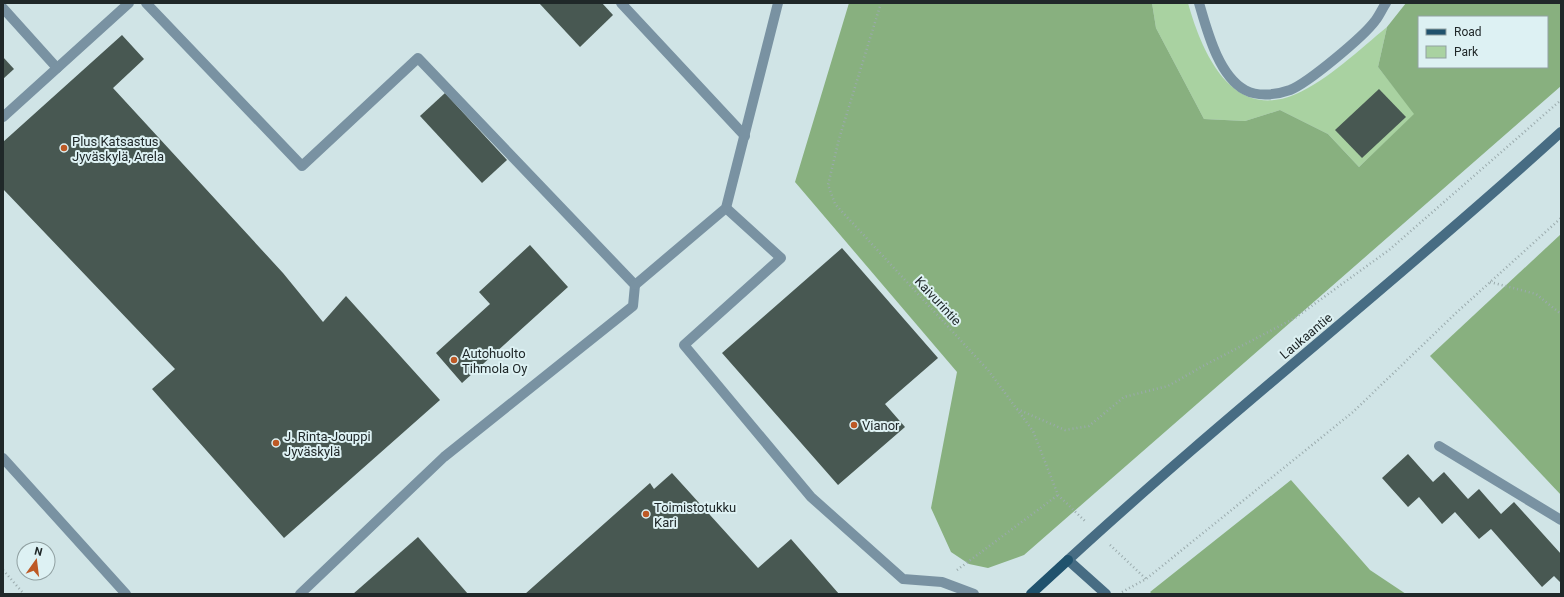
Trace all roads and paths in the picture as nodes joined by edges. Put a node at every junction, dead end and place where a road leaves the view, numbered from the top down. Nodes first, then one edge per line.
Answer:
1 (128, 3) edge
2 (146, 3) edge
3 (621, 3) edge
4 (778, 3) edge
5 (881, 3) edge
6 (1199, 3) edge
7 (1386, 3) edge
8 (3, 8) edge
9 (56, 68) junction
10 (1561, 100) edge
11 (3, 117) edge
12 (1561, 132) edge
13 (745, 136) junction
14 (726, 208) junction
15 (1561, 218) edge
16 (1490, 282) junction
17 (634, 285) junction
18 (1561, 314) edge
19 (1016, 408) junction
20 (1439, 446) dead end
21 (3, 458) edge
22 (1058, 495) junction
23 (1561, 520) edge
24 (1097, 533) junction
25 (1068, 560) junction
26 (3, 570) edge
27 (1146, 579) junction
28 (942, 582) junction
29 (24, 594) edge
30 (126, 594) edge
31 (300, 594) edge
32 (974, 594) edge
33 (1031, 594) edge
34 (1106, 594) edge
35 (1119, 594) edge

1 - 9 lane
2 - 17 lane
3 - 13 lane
4 - 13 lane
5 - 19 path, Kaivurintie
6 - 7 lane
8 - 9 lane
9 - 11 lane
10 - 19 path
12 - 24 main road, Laukaantie
13 - 14 lane
14 - 17 lane
14 - 28 lane
15 - 16 path
16 - 18 path
16 - 27 path
17 - 31 lane
19 - 22 path, Kaivurintie
20 - 23 lane
21 - 30 lane
22 - 24 path, Kaivurintie
22 - 28 path
24 - 25 main road, Laukaantie
24 - 27 path, Kaivurintie
25 - 33 main road
25 - 34 main road
26 - 29 path
27 - 35 path
28 - 32 lane

